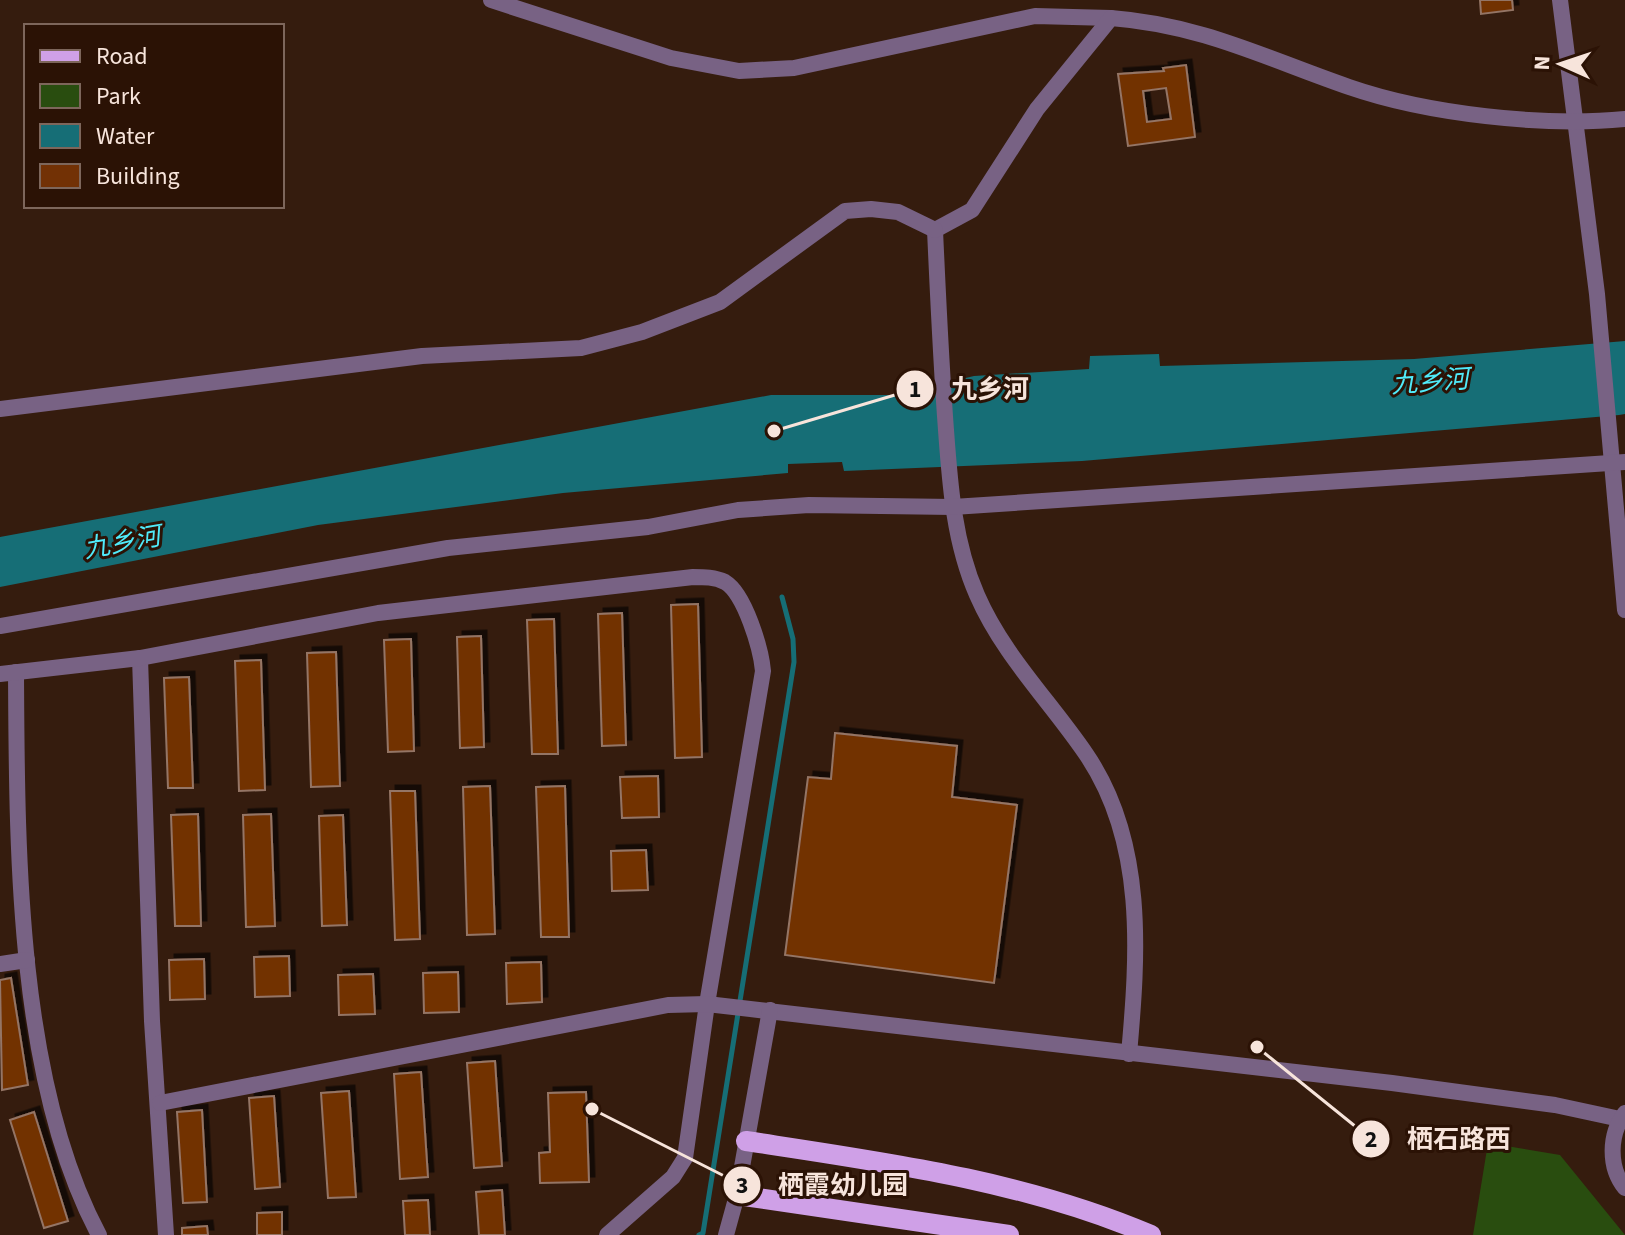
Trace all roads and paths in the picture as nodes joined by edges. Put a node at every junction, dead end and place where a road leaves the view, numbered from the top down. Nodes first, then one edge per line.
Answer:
1 (491, 0) edge
2 (1560, 0) edge
3 (1111, 18) junction
4 (1625, 119) edge
5 (1574, 124) junction
6 (935, 230) junction
7 (0, 409) edge
8 (1619, 463) edge
9 (952, 500) junction
10 (1625, 610) edge
11 (0, 626) edge
12 (140, 658) junction
13 (8, 673) edge
14 (27, 960) junction
15 (0, 964) edge
16 (714, 1004) junction
17 (766, 1010) junction
18 (1129, 1054) junction
19 (160, 1103) junction
20 (1622, 1116) edge
21 (746, 1141) junction
22 (1625, 1188) edge
23 (737, 1195) junction
24 (99, 1235) edge
25 (166, 1235) edge
26 (607, 1235) edge
27 (726, 1235) edge
28 (1009, 1235) edge
29 (1151, 1235) edge

1 - 3 street
2 - 5 street
3 - 5 street
3 - 6 street
4 - 5 street
5 - 8 street
6 - 7 street
6 - 9 street
8 - 9 street
8 - 10 street
9 - 11 street
9 - 18 street
12 - 13 street
12 - 16 street
12 - 19 street
13 - 14 street
14 - 15 street
14 - 24 street
16 - 17 street
16 - 19 street
16 - 26 street
17 - 18 street
17 - 21 street
18 - 20 street
19 - 25 street
20 - 22 street
21 - 23 street
21 - 29 main road
23 - 27 street
23 - 28 main road

